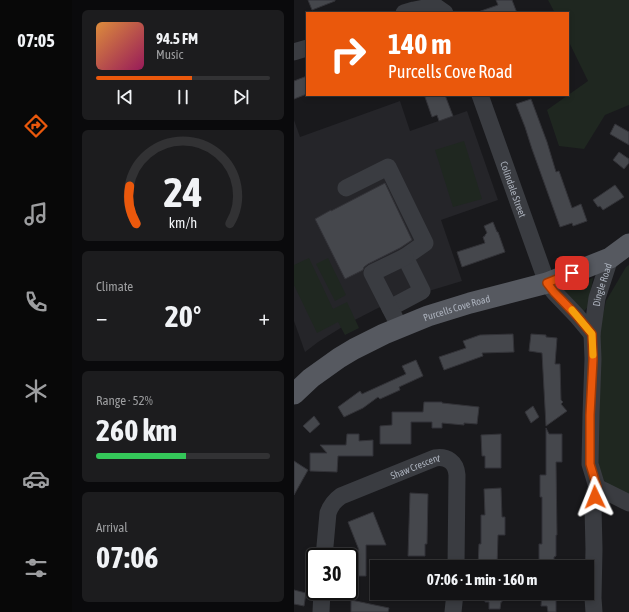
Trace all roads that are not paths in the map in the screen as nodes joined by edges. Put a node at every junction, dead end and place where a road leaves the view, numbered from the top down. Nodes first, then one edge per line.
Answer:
1 (407, 12) edge
2 (444, 12) edge
3 (306, 48) edge
4 (294, 52) edge
5 (480, 96) edge
6 (346, 188) dead end
7 (629, 244) edge
8 (405, 257) junction
9 (610, 258) junction
10 (547, 283) junction
11 (390, 308) junction
12 (400, 327) junction
13 (592, 334) junction
14 (294, 394) edge
15 (597, 487) junction
16 (629, 503) edge
17 (325, 548) edge
18 (456, 560) edge
19 (321, 600) edge
20 (454, 600) edge
21 (320, 612) edge
22 (453, 612) edge
23 (594, 612) edge

1 - 2 street
3 - 4 street
5 - 10 street, Colindale Street
6 - 8 street
7 - 9 main road, Purcells Cove Road
8 - 11 street
8 - 11 street
9 - 10 main road, Purcells Cove Road
9 - 13 street, Dingle Road
10 - 12 main road, Purcells Cove Road
10 - 13 street
11 - 12 street
12 - 14 main road, Purcells Cove Road
13 - 15 street, Dingle Road
15 - 16 street
15 - 23 street
17 - 18 street, Shaw Crescent
19 - 21 street
20 - 22 street

